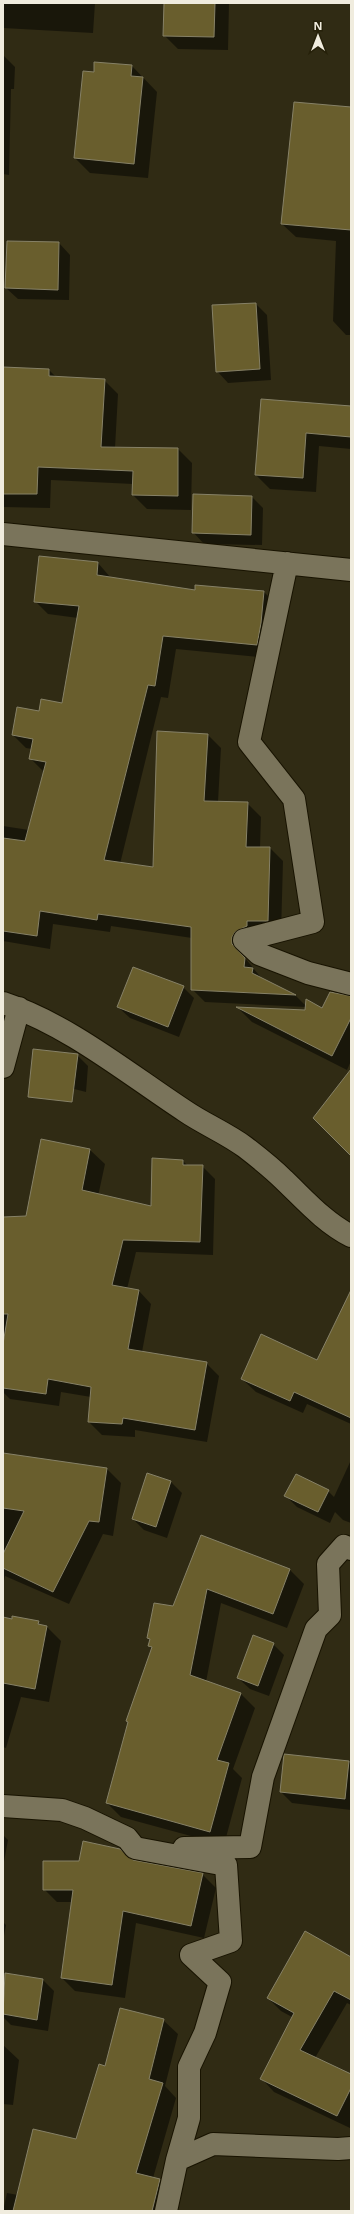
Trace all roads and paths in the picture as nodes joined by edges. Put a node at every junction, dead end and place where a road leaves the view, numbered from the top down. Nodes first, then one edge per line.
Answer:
1 (3, 534) edge
2 (288, 563) junction
3 (351, 570) edge
4 (351, 984) edge
5 (11, 1005) edge
6 (3, 1067) edge
7 (351, 1236) edge
8 (351, 1549) edge
9 (3, 1806) edge
10 (135, 1848) junction
11 (351, 2148) edge
12 (177, 2160) junction
13 (166, 2211) edge

1 - 2 street
2 - 3 street
2 - 4 street
5 - 6 street
5 - 7 street
8 - 10 street
9 - 10 street
10 - 12 street
11 - 12 street
12 - 13 street

